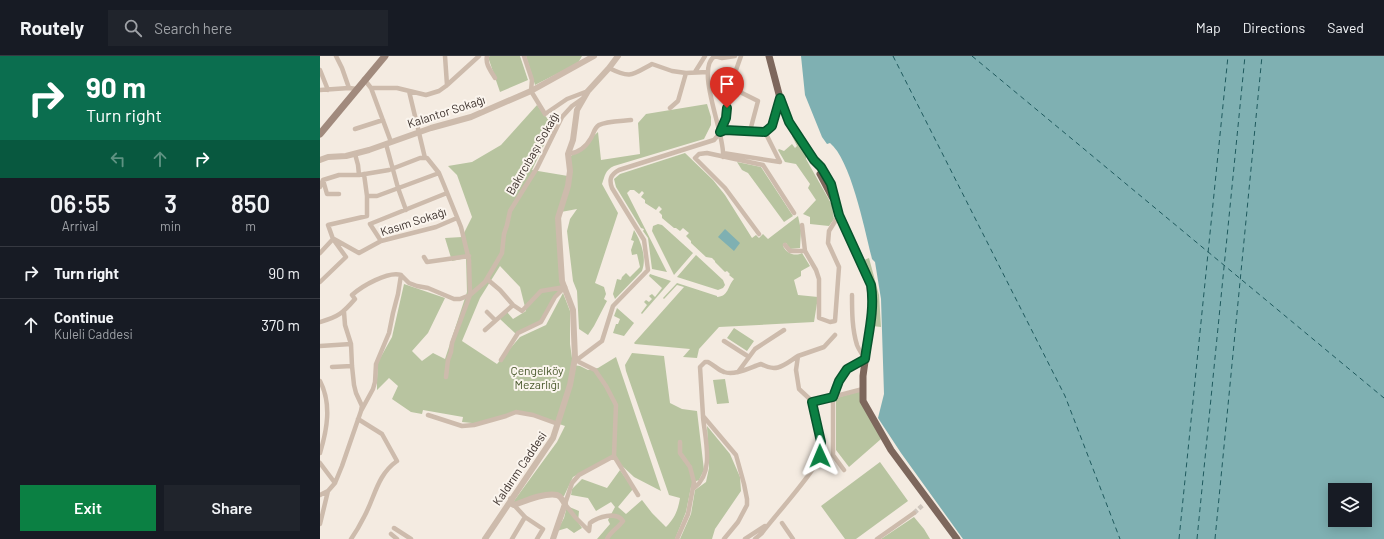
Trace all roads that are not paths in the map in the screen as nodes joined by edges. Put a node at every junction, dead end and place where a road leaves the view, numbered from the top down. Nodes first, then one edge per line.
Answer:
1 (336, 56) edge
2 (385, 56) edge
3 (444, 56) edge
4 (479, 56) edge
5 (487, 56) edge
6 (524, 56) edge
7 (594, 56) edge
8 (618, 56) edge
9 (705, 56) edge
10 (736, 56) edge
11 (741, 56) edge
12 (769, 56) edge
13 (610, 68) junction
14 (320, 70) edge
15 (695, 72) junction
16 (708, 72) junction
17 (686, 73) junction
18 (495, 78) dead end
19 (364, 80) junction
20 (447, 85) junction
21 (730, 87) junction
22 (371, 88) junction
23 (353, 89) junction
24 (320, 90) edge
25 (328, 90) junction
26 (408, 91) junction
27 (531, 91) junction
28 (588, 91) junction
29 (584, 98) junction
30 (780, 98) junction
31 (670, 108) dead end
32 (383, 120) junction
33 (631, 120) dead end
34 (355, 129) dead end
35 (750, 131) junction
36 (419, 132) junction
37 (720, 132) junction
38 (765, 132) junction
39 (320, 134) edge
40 (388, 143) junction
41 (355, 154) junction
42 (568, 154) junction
43 (723, 155) junction
44 (425, 158) junction
45 (320, 160) edge
46 (393, 169) junction
47 (438, 173) junction
48 (361, 175) junction
49 (323, 180) junction
50 (320, 187) edge
51 (398, 188) junction
52 (448, 193) junction
53 (339, 194) dead end
54 (367, 196) junction
55 (406, 210) junction
56 (794, 212) dead end
57 (838, 213) junction
58 (457, 218) junction
59 (802, 225) dead end
60 (759, 234) dead end
61 (333, 239) junction
62 (381, 241) junction
63 (785, 245) dead end
64 (805, 251) junction
65 (320, 253) edge
66 (469, 256) junction
67 (424, 258) dead end
68 (401, 275) junction
69 (487, 279) junction
70 (320, 282) edge
71 (565, 287) junction
72 (470, 295) junction
73 (852, 295) dead end
74 (512, 305) junction
75 (344, 312) junction
76 (487, 312) dead end
77 (495, 320) junction
78 (320, 322) edge
79 (485, 330) dead end
80 (784, 330) dead end
81 (834, 335) dead end
82 (724, 341) dead end
83 (351, 344) junction
84 (320, 346) edge
85 (798, 356) junction
86 (749, 357) junction
87 (576, 358) junction
88 (865, 359) junction
89 (501, 360) dead end
90 (352, 366) junction
91 (332, 367) dead end
92 (738, 372) junction
93 (446, 377) dead end
94 (320, 382) edge
95 (863, 389) junction
96 (833, 397) junction
97 (812, 402) junction
98 (361, 411) junction
99 (428, 414) dead end
100 (703, 416) junction
101 (358, 419) junction
102 (558, 424) junction
103 (680, 442) dead end
104 (320, 453) edge
105 (614, 456) junction
106 (320, 463) edge
107 (844, 470) dead end
108 (335, 483) junction
109 (694, 488) junction
110 (328, 491) junction
111 (320, 495) edge
112 (638, 495) dead end
113 (511, 499) junction
114 (565, 504) junction
115 (514, 505) junction
116 (914, 513) tunnel mouth
117 (525, 517) junction
118 (782, 523) dead end
119 (320, 524) edge
120 (768, 524) junction
121 (394, 528) dead end
122 (391, 534) dead end
123 (351, 539) edge
124 (397, 539) edge
125 (411, 539) edge
126 (484, 539) edge
127 (512, 539) edge
128 (537, 539) edge
129 (553, 539) edge
130 (607, 539) edge
131 (677, 539) edge
132 (724, 539) edge
133 (745, 539) edge
134 (755, 539) edge
135 (793, 539) edge
136 (877, 539) edge
137 (958, 539) edge

1 - 23 street
2 - 19 main road
3 - 20 street
4 - 20 street
5 - 18 street
6 - 27 street
7 - 27 street, Kalantor Sokağı
8 - 13 street
9 - 15 street
10 - 16 street
11 - 21 street
12 - 30 main road
13 - 17 street
13 - 28 street
14 - 25 street
15 - 16 street
15 - 17 street
16 - 37 street
17 - 31 street
19 - 22 street
19 - 23 main road
20 - 26 street
21 - 35 street
21 - 37 street
22 - 26 street
22 - 32 street
23 - 25 street
23 - 39 main road
24 - 25 street
26 - 36 street
27 - 28 street
27 - 36 street, Kalantor Sokağı
28 - 29 street
29 - 42 street
29 - 69 street, Bakırcıbaşı Sokağı
30 - 38 street
30 - 57 main road
32 - 34 street
32 - 40 street
33 - 42 street
35 - 37 street
35 - 38 street
36 - 40 street, Kalantor Sokağı
36 - 44 street
37 - 43 street
37 - 87 street
38 - 43 street
40 - 41 street, Kalantor Sokağı
40 - 46 street
41 - 45 street, Kalantor Sokağı
41 - 48 street
42 - 71 street, Kaldırım Caddesi
43 - 56 street
43 - 60 street
44 - 46 street
44 - 47 street
46 - 48 street
46 - 51 street
47 - 51 street
47 - 52 street
48 - 49 street
48 - 54 street
49 - 50 street
49 - 53 street
51 - 54 street
51 - 55 street
52 - 55 street
52 - 58 street
54 - 61 street
55 - 62 street
57 - 64 street
57 - 88 main road
58 - 62 street, Kasım Sokağı
58 - 66 street
59 - 64 street
61 - 62 street, Kasım Sokağı
61 - 65 street
61 - 70 street
63 - 64 street
66 - 67 street
66 - 72 street
68 - 72 street
68 - 75 street
68 - 98 street
69 - 72 street, Bakırcıbaşı Sokağı
69 - 74 street
71 - 74 street
71 - 87 street, Kaldırım Caddesi
71 - 89 street
72 - 93 street
73 - 88 street
74 - 77 street
75 - 78 street
75 - 83 street
76 - 77 street
77 - 79 street
80 - 86 street
81 - 85 street
82 - 86 street
83 - 84 street
83 - 90 street
85 - 92 street
85 - 97 street
86 - 92 street
87 - 102 street, Kaldırım Caddesi
87 - 105 street
88 - 95 main road
88 - 96 street
90 - 91 street
90 - 98 street
92 - 100 street
94 - 104 street
95 - 96 street
95 - 137 main road
96 - 97 street
96 - 107 street
97 - 120 street
98 - 101 street
99 - 102 street
100 - 109 street
100 - 132 street
101 - 108 street
101 - 123 street
102 - 113 street, Kaldırım Caddesi
103 - 109 street
105 - 112 street
105 - 114 street
106 - 108 street
108 - 110 street
109 - 131 street
110 - 111 street
110 - 119 street
113 - 115 street
113 - 126 street, Kaldırım Caddesi
114 - 115 street
114 - 129 street
114 - 130 street
115 - 117 street
116 - 136 street
117 - 127 street
117 - 128 street
118 - 135 street
120 - 133 street
120 - 134 street
121 - 125 street
122 - 124 street

